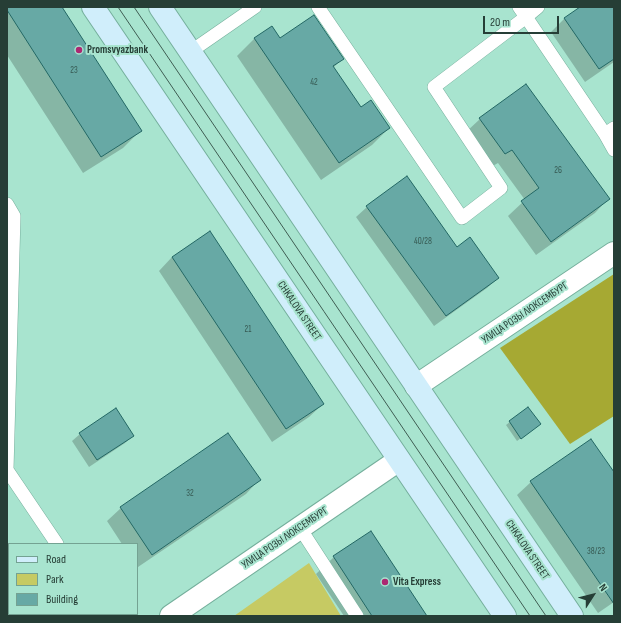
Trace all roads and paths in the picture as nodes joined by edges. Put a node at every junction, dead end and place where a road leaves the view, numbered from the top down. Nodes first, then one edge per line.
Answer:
1 (93, 7) edge
2 (160, 7) edge
3 (256, 7) edge
4 (318, 7) edge
5 (538, 7) edge
6 (522, 12) edge
7 (190, 52) junction
8 (610, 131) edge
9 (614, 150) edge
10 (7, 204) edge
11 (614, 253) edge
12 (416, 386) junction
13 (400, 460) junction
14 (7, 470) edge
15 (300, 528) junction
16 (57, 543) edge
17 (171, 616) edge
18 (357, 616) edge
19 (505, 616) edge
20 (572, 616) edge

1 - 13 main road, CHKALOVA STREET
2 - 7 main road, CHKALOVA STREET
3 - 7 lane
4 - 6 lane
5 - 6 lane
6 - 8 lane
7 - 12 main road, CHKALOVA STREET
8 - 9 lane
10 - 14 lane
11 - 12 street, УЛИЦА РОЗЫ ЛЮКСЕМБУРГ
12 - 20 main road, CHKALOVA STREET
13 - 15 street, УЛИЦА РОЗЫ ЛЮКСЕМБУРГ
13 - 19 main road, CHKALOVA STREET
14 - 16 lane
15 - 17 street, УЛИЦА РОЗЫ ЛЮКСЕМБУРГ
15 - 18 lane

